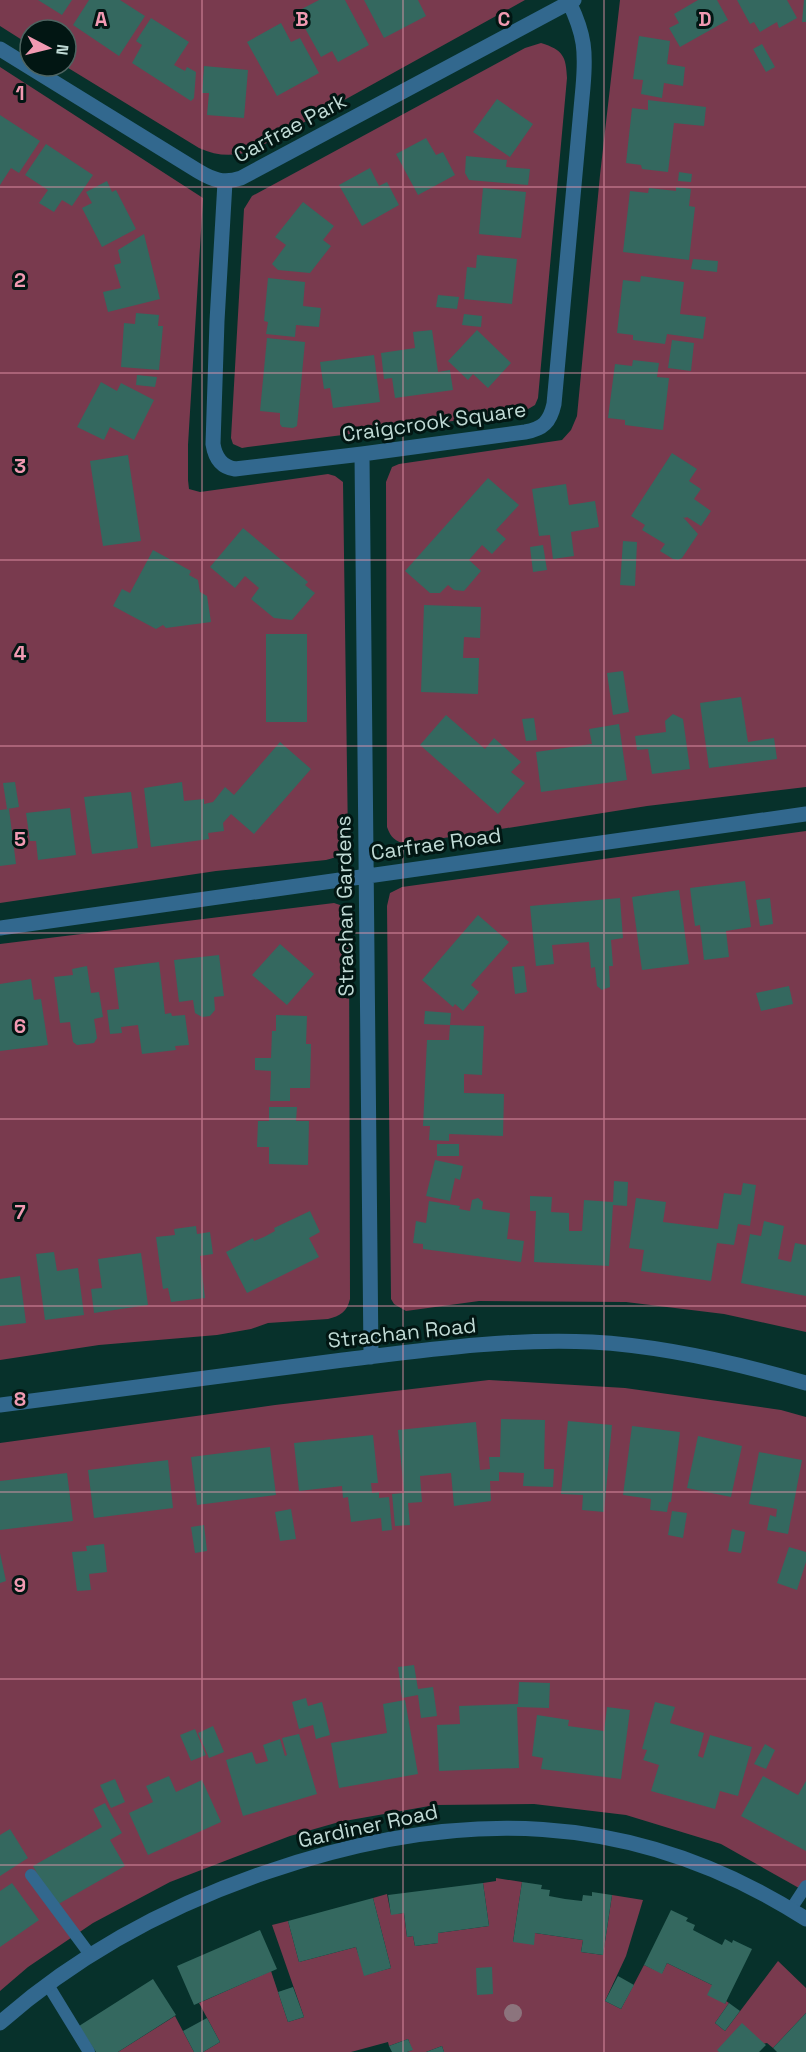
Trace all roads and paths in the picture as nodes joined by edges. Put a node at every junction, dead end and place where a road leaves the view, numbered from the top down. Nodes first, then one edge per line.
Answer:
1 (571, 1) edge
2 (0, 49) edge
3 (225, 182) junction
4 (362, 454) junction
5 (806, 814) edge
6 (366, 875) junction
7 (0, 928) edge
8 (371, 1357) junction
9 (806, 1383) edge
10 (0, 1406) edge
11 (31, 1875) dead end
12 (806, 1886) edge
13 (791, 1909) junction
14 (806, 1919) edge
15 (91, 1956) junction
16 (48, 1985) junction
17 (0, 2023) edge
18 (89, 2052) edge

1 - 3 street, Carfrae Park
1 - 4 street, Craigcrook Square
2 - 3 street, Carfrae Park
3 - 4 street, Craigcrook Square
4 - 6 street, Strachan Gardens
5 - 6 street, Carfrae Road
6 - 7 street, Carfrae Road
6 - 8 street, Strachan Gardens
8 - 9 street, Strachan Road
8 - 10 street, Strachan Road
11 - 15 lane
12 - 13 lane
13 - 14 street, Gardiner Road
13 - 15 street, Gardiner Road
15 - 16 street, Gardiner Road
16 - 17 street, Gardiner Road
16 - 18 lane

